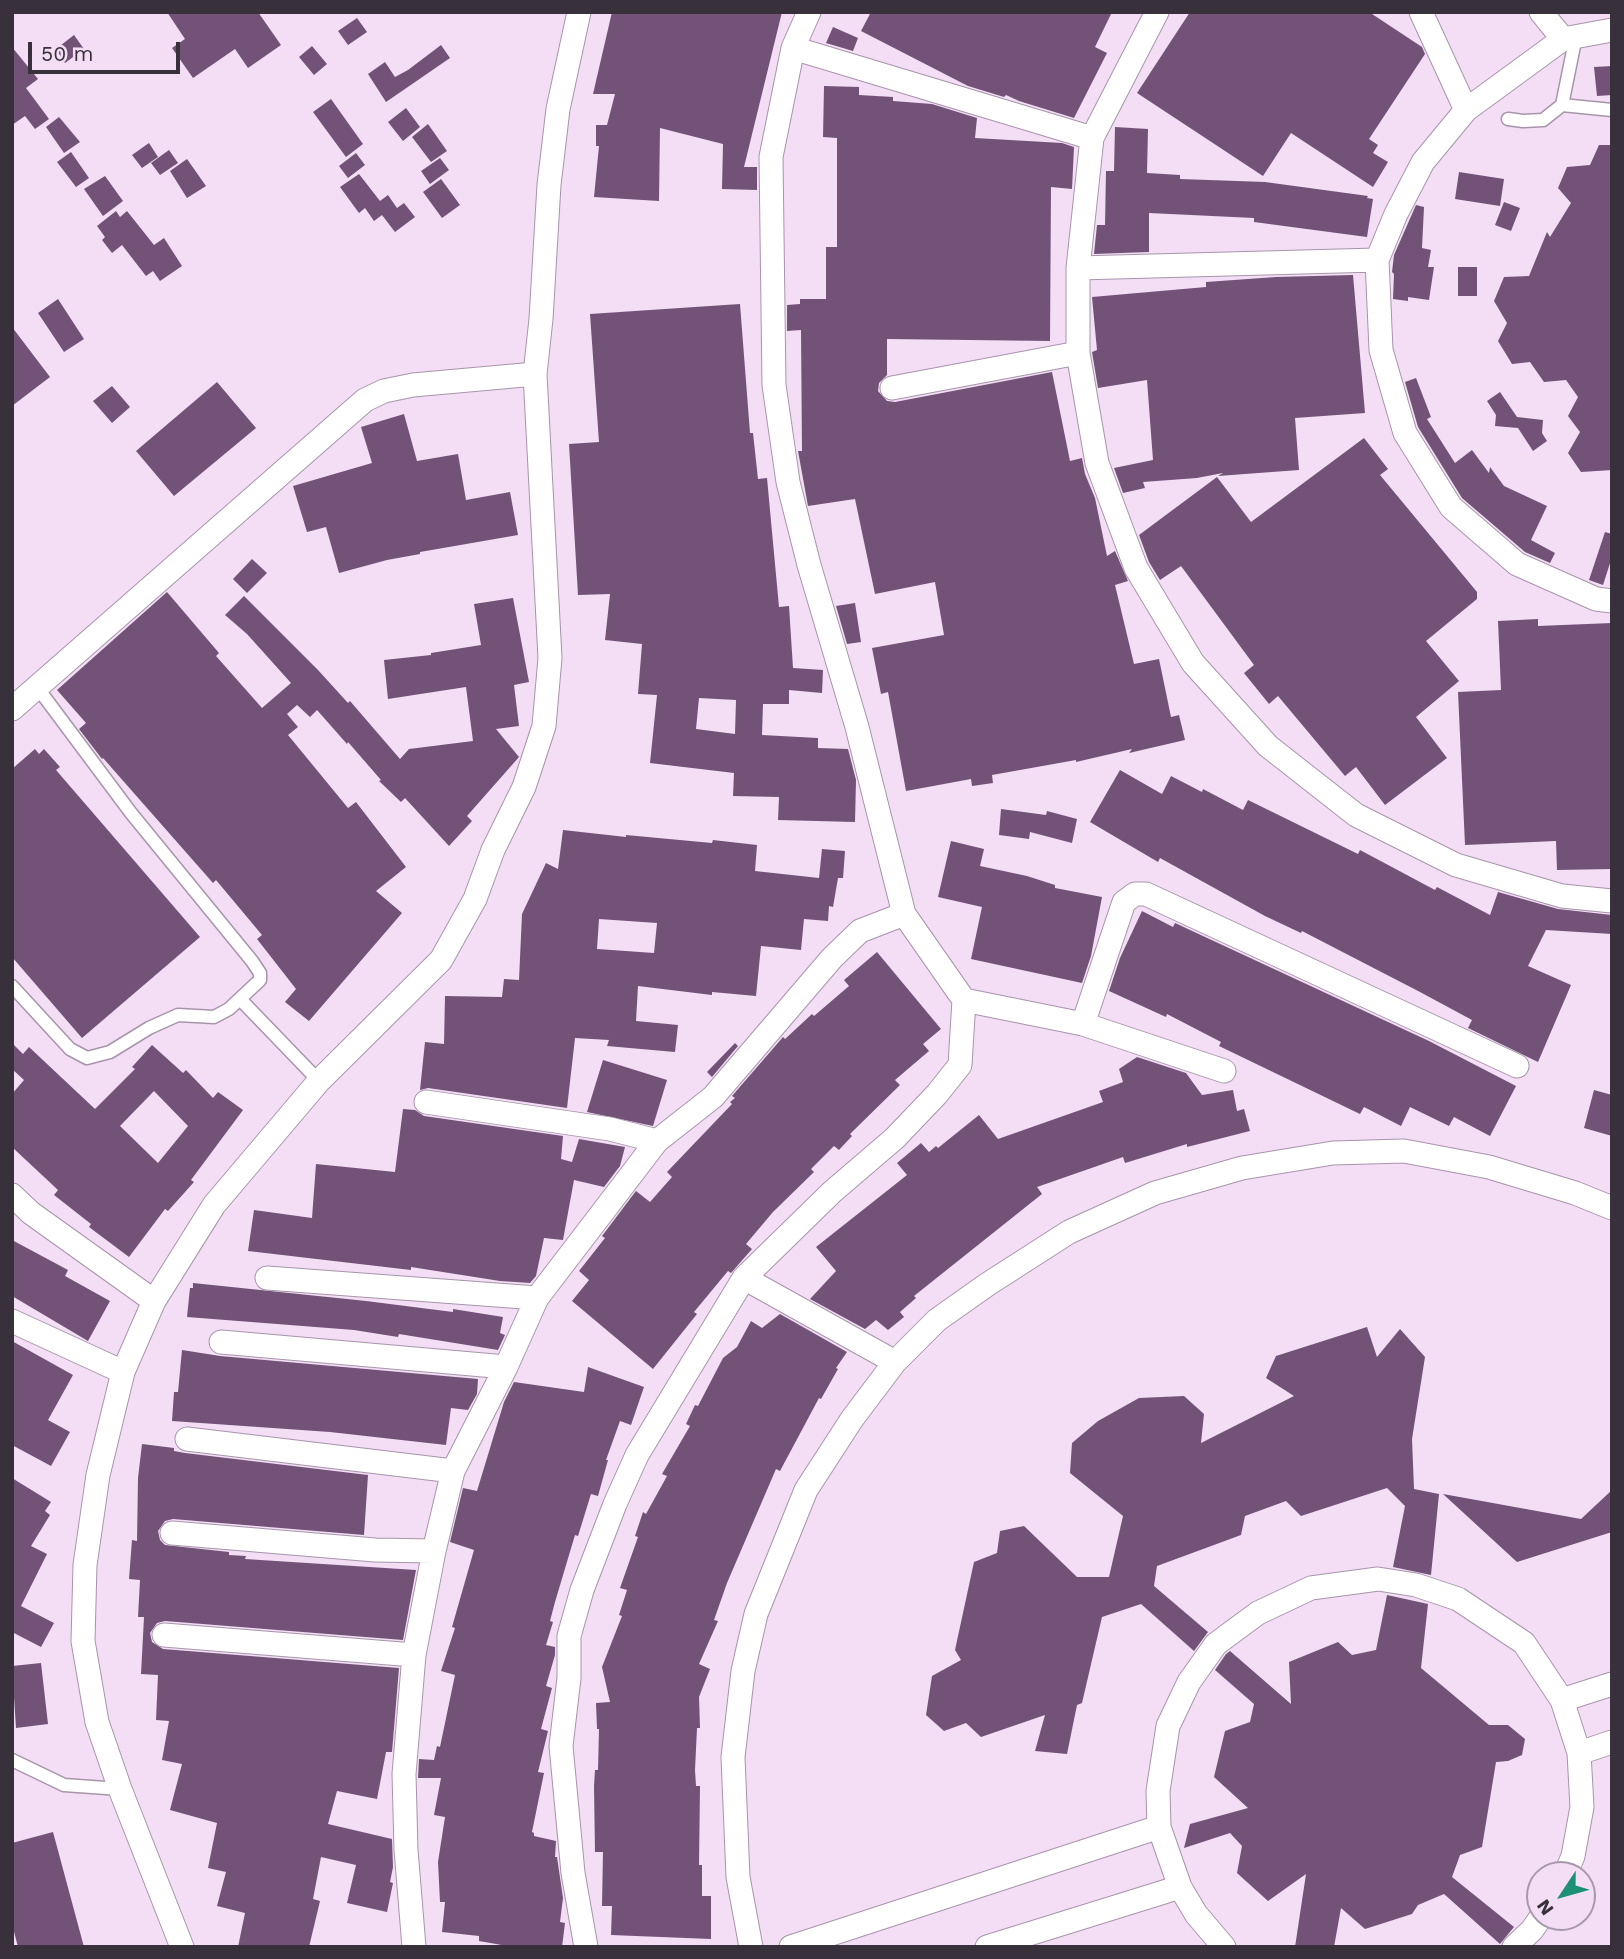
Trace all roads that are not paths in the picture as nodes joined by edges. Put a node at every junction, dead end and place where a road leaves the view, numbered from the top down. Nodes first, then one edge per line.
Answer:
1 (579, 12) edge
2 (809, 12) edge
3 (1157, 12) edge
4 (1421, 12) edge
5 (1541, 12) edge
6 (1612, 30) edge
7 (1570, 37) junction
8 (793, 48) junction
9 (1562, 105) junction
10 (1466, 110) junction
11 (1612, 110) edge
12 (1508, 119) dead end
13 (1092, 138) junction
14 (1377, 260) junction
15 (1078, 268) junction
16 (1078, 353) junction
17 (536, 374) junction
18 (892, 388) dead end
19 (1612, 601) edge
20 (37, 687) junction
21 (12, 709) edge
22 (1612, 901) edge
23 (904, 914) junction
24 (12, 986) edge
25 (240, 999) junction
26 (964, 1000) junction
27 (1083, 1024) junction
28 (1517, 1066) dead end
29 (1224, 1071) dead end
30 (319, 1081) junction
31 (426, 1102) dead end
32 (657, 1141) junction
33 (12, 1195) edge
34 (1612, 1209) edge
35 (267, 1278) dead end
36 (744, 1278) junction
37 (537, 1298) junction
38 (154, 1301) junction
39 (12, 1321) edge
40 (221, 1342) dead end
41 (895, 1362) junction
42 (506, 1367) junction
43 (123, 1372) junction
44 (187, 1439) dead end
45 (453, 1471) junction
46 (172, 1533) dead end
47 (434, 1551) junction
48 (164, 1635) dead end
49 (414, 1655) junction
50 (1612, 1684) edge
51 (1562, 1700) junction
52 (1612, 1742) edge
53 (1579, 1753) junction
54 (12, 1760) edge
55 (120, 1789) junction
56 (1159, 1827) junction
57 (1571, 1861) edge
58 (1180, 1887) junction
59 (1531, 1931) edge
60 (183, 1947) edge
61 (414, 1947) edge
62 (586, 1947) edge
63 (751, 1947) edge
64 (790, 1947) edge
65 (987, 1947) edge
66 (1224, 1947) edge
67 (1514, 1947) edge

1 - 17 street
2 - 8 street
3 - 13 street
4 - 10 street
5 - 7 street
6 - 7 street
7 - 9 lane
7 - 10 street
8 - 13 street
8 - 23 street
9 - 11 lane
9 - 12 lane
10 - 14 street
13 - 15 street
14 - 15 street
14 - 19 street
15 - 16 street
16 - 18 street
16 - 22 street
17 - 20 street
17 - 30 street
20 - 21 street
20 - 25 lane
23 - 26 street
23 - 32 street
24 - 25 lane
25 - 30 lane
26 - 27 street
26 - 36 street
27 - 28 street
27 - 29 street
30 - 38 street
31 - 32 street
32 - 37 street
33 - 38 street
34 - 41 street
35 - 37 street
36 - 41 street
36 - 62 street
37 - 42 street
38 - 43 street
39 - 43 street
40 - 42 street
41 - 63 street
42 - 45 street
43 - 55 street
44 - 45 street
45 - 47 street
46 - 47 street
47 - 49 street
48 - 49 street
49 - 61 street
50 - 51 street
51 - 53 street
51 - 56 street
52 - 53 street
53 - 57 street
54 - 55 lane
55 - 60 street
56 - 58 street
56 - 64 street
58 - 65 street
58 - 66 street
59 - 67 street

